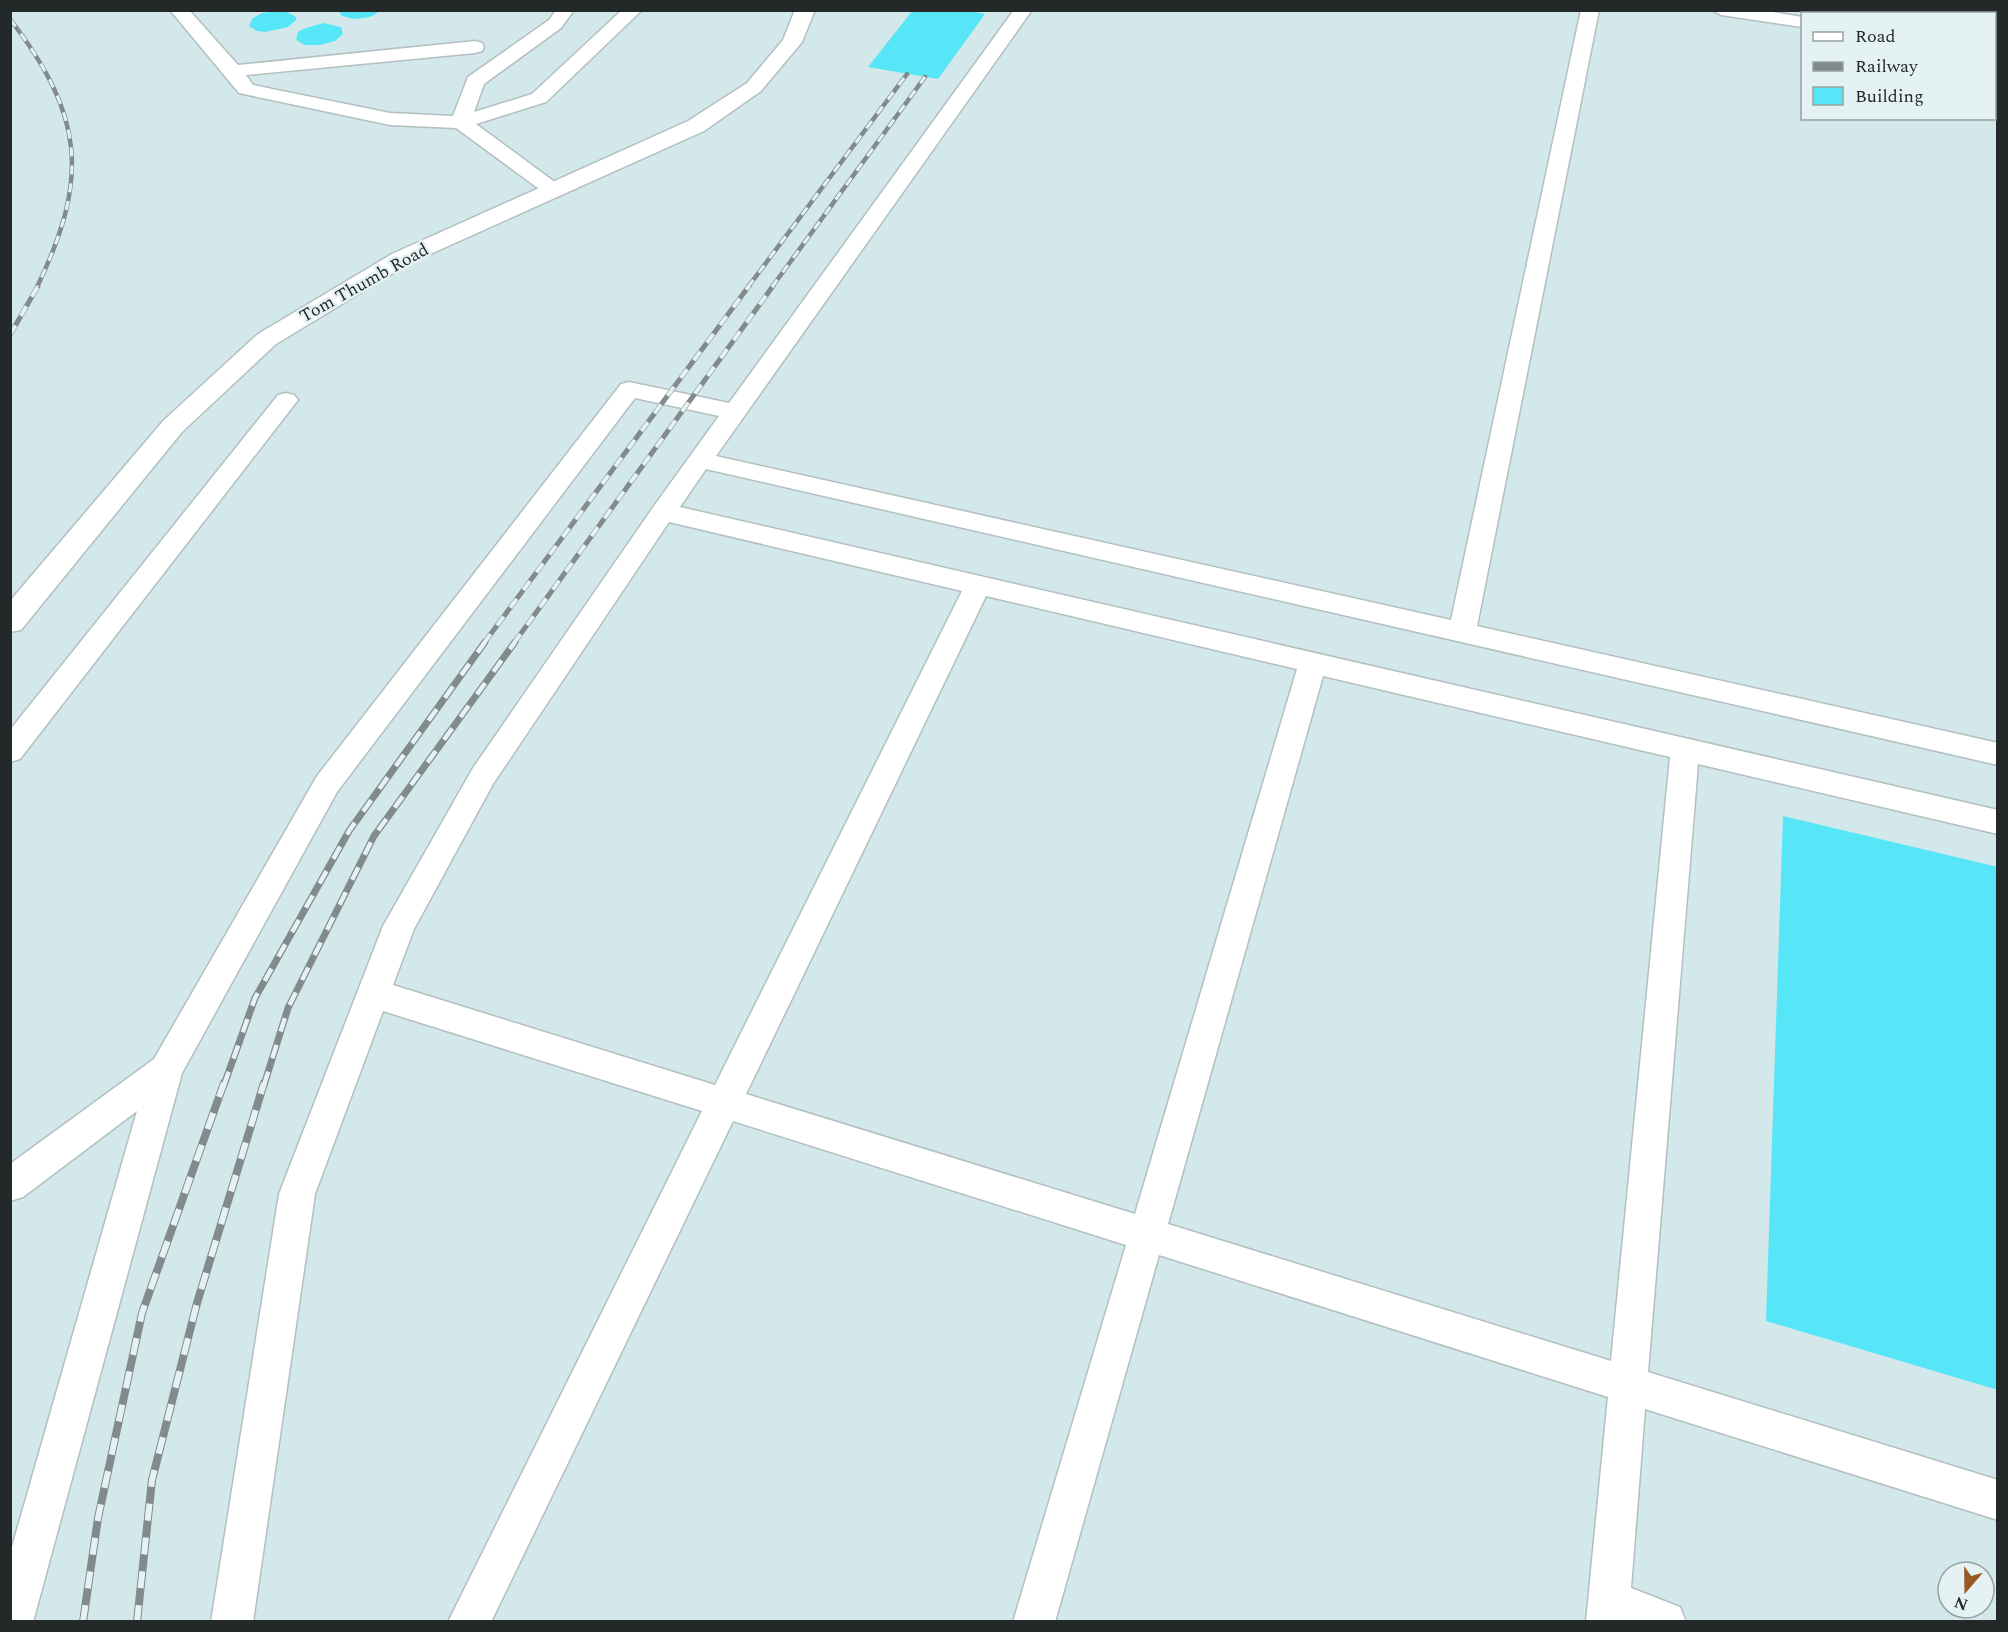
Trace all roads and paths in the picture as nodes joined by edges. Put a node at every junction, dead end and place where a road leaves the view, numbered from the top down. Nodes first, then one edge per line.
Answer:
1 (179, 10) edge
2 (565, 10) edge
3 (633, 10) edge
4 (805, 10) edge
5 (1023, 10) edge
6 (1590, 10) edge
7 (1721, 10) edge
8 (1801, 22) edge
9 (475, 47) dead end
10 (233, 71) junction
11 (462, 122) junction
12 (553, 190) junction
13 (286, 400) dead end
14 (734, 412) junction
15 (700, 460) junction
16 (663, 512) junction
17 (978, 585) junction
18 (10, 622) edge
19 (1462, 633) junction
20 (1313, 663) junction
21 (1685, 749) junction
22 (10, 751) edge
23 (1998, 754) edge
24 (1998, 822) edge
25 (372, 993) junction
26 (166, 1070) junction
27 (725, 1103) junction
28 (10, 1185) edge
29 (1148, 1235) junction
30 (1628, 1386) junction
31 (1998, 1500) edge
32 (1608, 1611) edge
33 (12, 1622) edge
34 (232, 1622) edge
35 (469, 1622) edge
36 (1034, 1622) edge
37 (1665, 1622) edge

1 - 10 lane
2 - 11 lane
3 - 11 lane
4 - 12 street, Tom Thumb Road
5 - 14 lane
6 - 19 lane
7 - 8 lane
9 - 10 lane
10 - 11 lane
11 - 12 lane
12 - 18 street, Tom Thumb Road
13 - 22 lane
14 - 15 lane
14 - 26 lane
15 - 16 lane
15 - 19 lane
16 - 17 lane
16 - 25 lane
17 - 20 lane
17 - 27 lane
19 - 23 lane
20 - 21 lane
20 - 29 lane
21 - 24 lane
21 - 30 lane
25 - 27 lane
25 - 34 lane
26 - 28 lane
26 - 33 lane
27 - 29 lane
27 - 35 lane
29 - 30 lane
29 - 36 lane
30 - 31 lane
30 - 32 lane
32 - 37 lane

